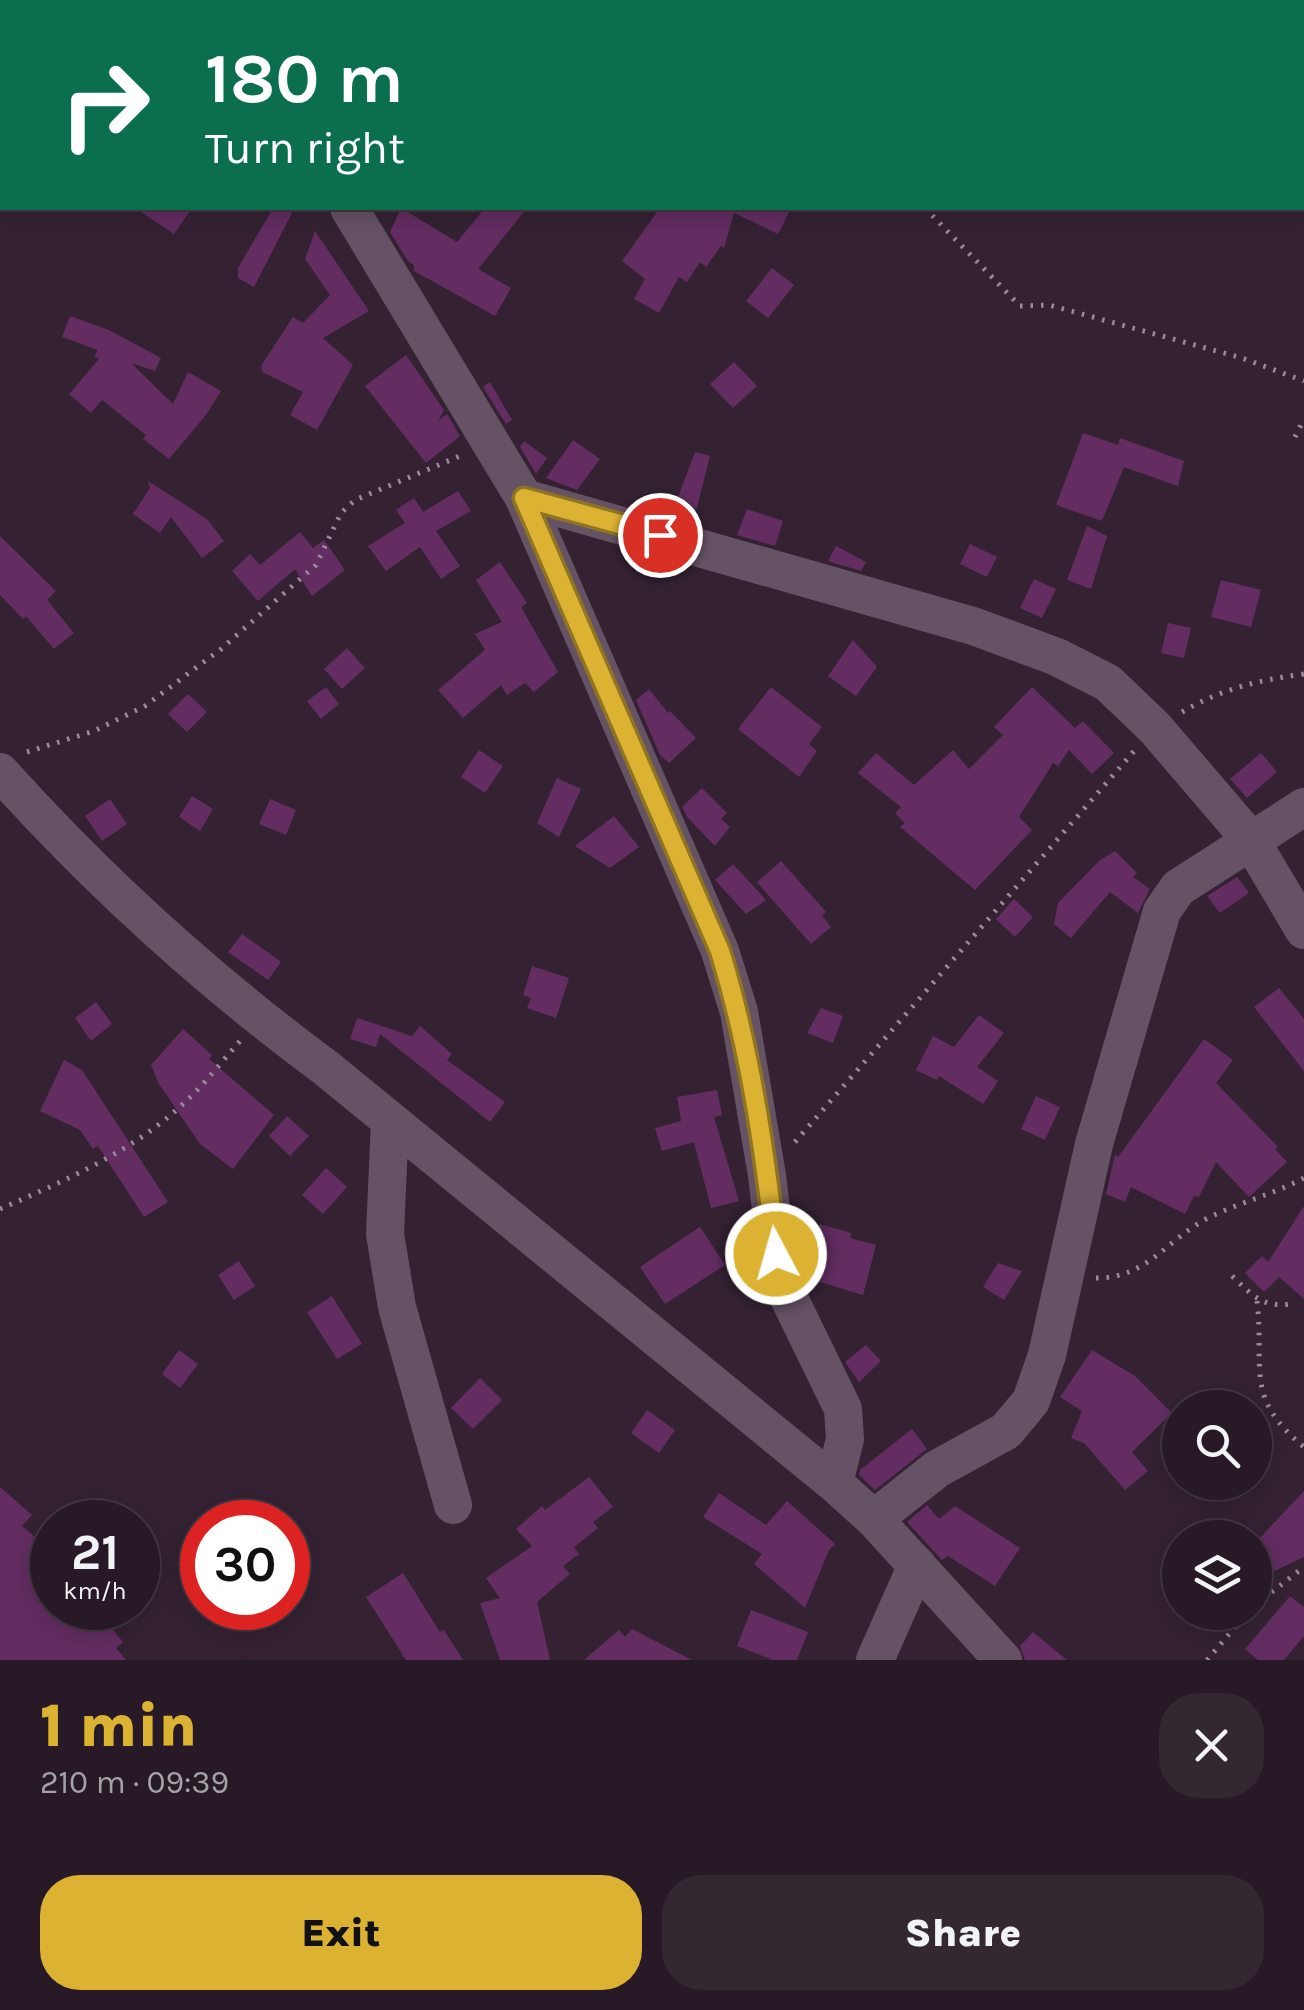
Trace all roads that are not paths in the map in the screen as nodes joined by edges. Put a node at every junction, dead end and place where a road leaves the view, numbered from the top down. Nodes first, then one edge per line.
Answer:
1 (350, 210) edge
2 (524, 498) junction
3 (8, 765) edge
4 (1304, 807) edge
5 (1250, 839) junction
6 (1304, 930) edge
7 (390, 1120) junction
8 (834, 1483) junction
9 (453, 1505) dead end
10 (874, 1519) junction
11 (917, 1565) junction
12 (875, 1660) edge
13 (1003, 1660) edge

1 - 2 street
2 - 5 street
2 - 8 street
3 - 7 street
4 - 5 street
5 - 6 street
5 - 10 street
7 - 8 street
7 - 9 street
8 - 10 street
10 - 11 street
11 - 12 street
11 - 13 street

